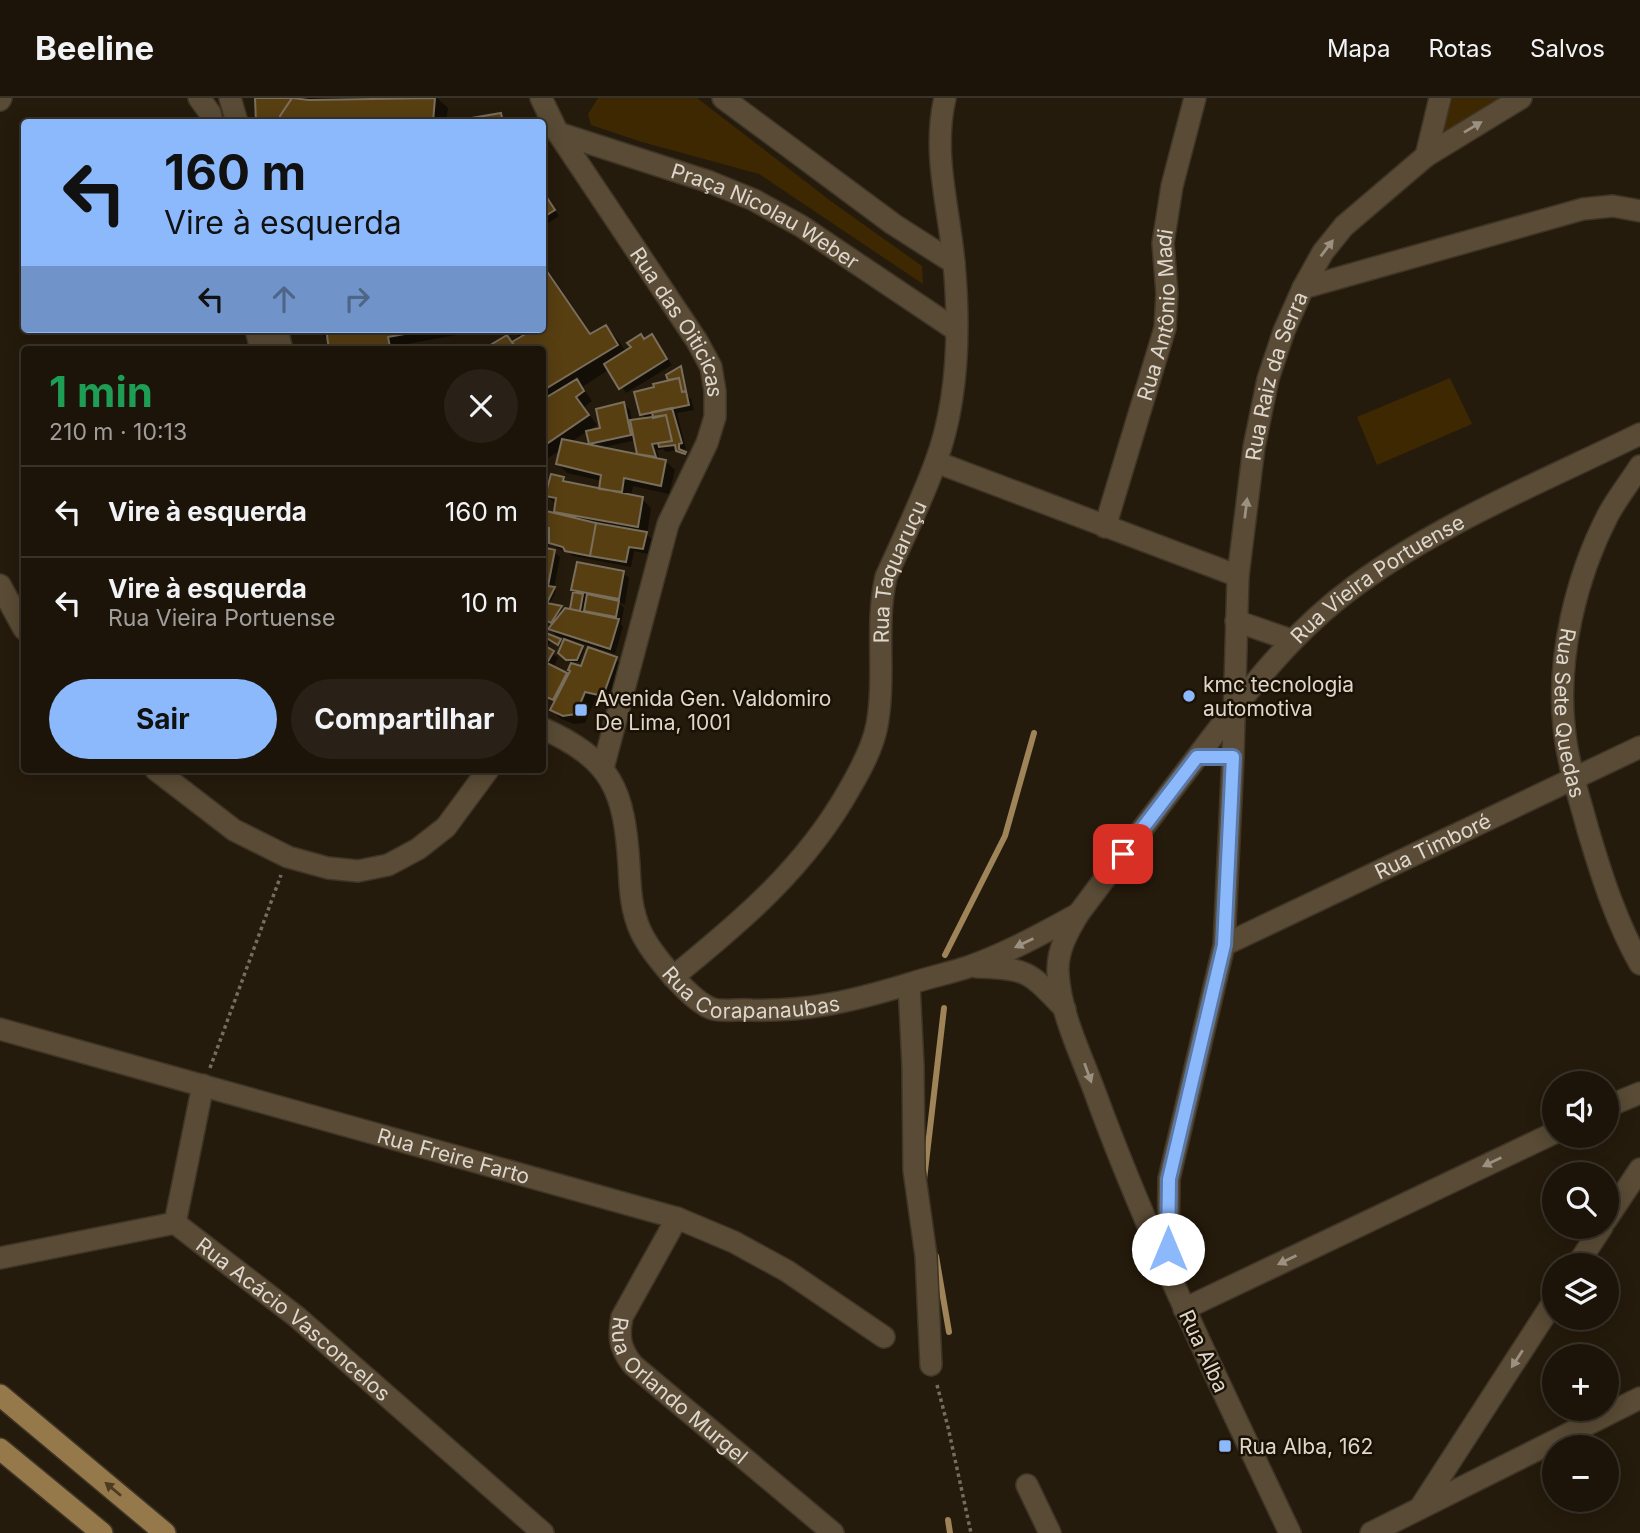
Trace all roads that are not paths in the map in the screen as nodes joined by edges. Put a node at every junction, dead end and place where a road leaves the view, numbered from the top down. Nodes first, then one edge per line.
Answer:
1 (199, 98) edge
2 (230, 98) edge
3 (541, 98) edge
4 (723, 98) edge
5 (945, 98) edge
6 (1195, 98) edge
7 (1440, 98) edge
8 (1521, 98) edge
9 (211, 119) edge
10 (236, 119) edge
11 (558, 133) junction
12 (1426, 156) junction
13 (1640, 211) edge
14 (954, 262) junction
15 (1303, 288) junction
16 (956, 330) junction
17 (1640, 434) edge
18 (936, 462) junction
19 (1640, 466) edge
20 (1105, 527) junction
21 (1238, 576) junction
22 (0, 585) edge
23 (1236, 621) junction
24 (21, 624) edge
25 (1291, 640) junction
26 (1234, 707) junction
27 (546, 730) edge
28 (1640, 747) edge
29 (1197, 757) junction
30 (1233, 757) junction
31 (603, 768) junction
32 (160, 773) edge
33 (486, 773) edge
34 (1574, 780) junction
35 (1079, 913) junction
36 (1224, 945) junction
37 (1640, 964) edge
38 (967, 967) junction
39 (673, 977) junction
40 (909, 984) junction
41 (1065, 1009) junction
42 (0, 1029) edge
43 (204, 1085) junction
44 (1640, 1093) edge
45 (1619, 1102) edge
46 (1542, 1139) edge
47 (1640, 1169) edge
48 (1169, 1179) junction
49 (1128, 1180) junction
50 (1619, 1200) edge
51 (677, 1218) junction
52 (174, 1223) junction
53 (0, 1258) edge
54 (1168, 1272) junction
55 (1184, 1309) junction
56 (1542, 1320) edge
57 (884, 1337) dead end
58 (931, 1365) road end
59 (0, 1395) edge
60 (1640, 1398) edge
61 (1459, 1448) junction
62 (0, 1449) edge
63 (1496, 1471) junction
64 (1027, 1485) dead end
65 (1419, 1509) junction
66 (102, 1533) edge
67 (165, 1533) edge
68 (543, 1533) edge
69 (833, 1533) edge
70 (1049, 1533) edge
71 (1290, 1533) edge
72 (1371, 1533) edge

1 - 9 street
2 - 10 street
3 - 11 street, Rua das Oiticicas
4 - 14 street
5 - 14 street, Rua Taquaruçu
6 - 20 street, Rua Antônio Madi
7 - 12 street
12 -> 8 street, Rua Raiz da Serra
11 - 16 street, Praça Nicolau Weber
11 - 31 street, Rua das Oiticicas
15 -> 12 street, Rua Raiz da Serra
13 - 15 street
14 - 16 street, Rua Taquaruçu
21 -> 15 street, Rua Raiz da Serra
16 - 18 street, Rua Taquaruçu
17 - 25 street, Rua Vieira Portuense
18 - 20 street
18 - 39 street, Rua Taquaruçu
19 - 34 street, Rua Sete Quedas
20 - 21 street
21 - 23 street, Rua Raiz da Serra
22 - 24 street
23 - 25 street
23 - 26 street, Rua Raiz da Serra
25 - 26 street, Rua Vieira Portuense
26 - 29 street, Rua Vieira Portuense
26 - 30 street, Rua Raiz da Serra
27 - 31 street
28 - 34 street, Rua Timboré
29 - 30 street
29 - 35 street, Rua Vieira Portuense
30 - 36 street, Rua Raiz da Serra
31 - 39 street, Rua Corapanaubas
32 - 33 street
34 - 36 street, Rua Timboré
34 - 37 street, Rua Sete Quedas
35 -> 38 street, Rua Corapanaubas
35 - 41 street, Rua Vieira Portuense
36 - 48 street, Rua Raiz da Serra
38 - 40 street, Rua Corapanaubas
38 - 41 street, Rua Corapanaubas
39 - 40 street, Rua Corapanaubas
40 - 58 street
41 -> 49 street, Rua Alba
42 - 43 street, Rua Freire Farto
43 - 51 street, Rua Freire Farto
43 - 52 street
44 - 45 street
46 -> 55 street
47 - 50 street
48 - 49 street
48 - 54 street, Rua Raiz da Serra
49 - 54 street, Rua Alba
51 - 57 street, Rua Freire Farto
51 - 69 street, Rua Orlando Murgel
52 - 53 street, Rua Acácio Vasconcelos
52 - 68 street, Rua Acácio Vasconcelos
54 - 55 street, Rua Alba
55 - 71 street, Rua Alba
56 -> 61 street
67 -> 59 main road
60 - 63 street
61 - 63 street
61 - 65 street
62 - 66 main road
63 - 65 street
64 - 70 street
65 - 72 street

